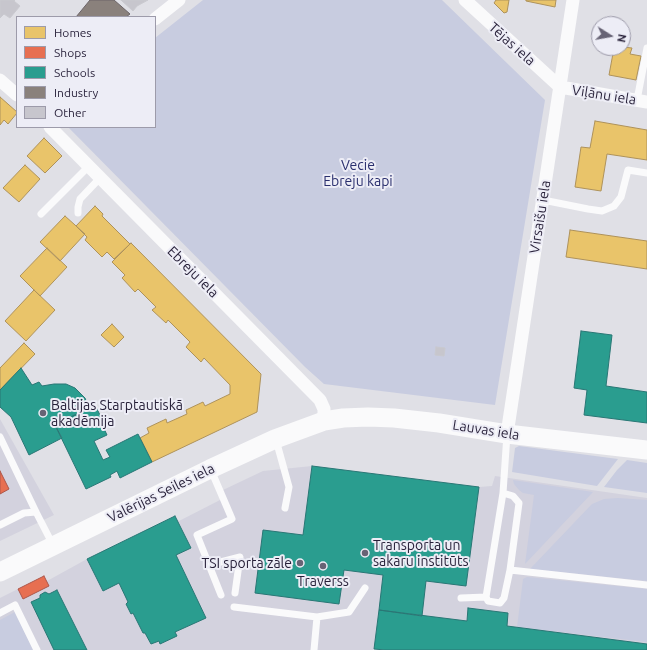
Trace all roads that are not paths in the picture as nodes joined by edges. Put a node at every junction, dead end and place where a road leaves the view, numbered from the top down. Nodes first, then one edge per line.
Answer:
1 (179, 0) edge
2 (465, 0) edge
3 (573, 0) edge
4 (156, 18) edge
5 (647, 48) edge
6 (0, 80) edge
7 (560, 87) junction
8 (16, 94) edge
9 (642, 101) edge
10 (51, 128) edge
11 (89, 166) junction
12 (647, 173) edge
13 (100, 178) junction
14 (543, 200) junction
15 (78, 213) dead end
16 (41, 214) dead end
17 (324, 421) junction
18 (507, 434) junction
19 (0, 437) edge
20 (275, 439) junction
21 (647, 450) edge
22 (210, 469) junction
23 (503, 493) junction
24 (285, 508) dead end
25 (36, 512) junction
26 (0, 525) edge
27 (54, 546) junction
28 (209, 565) junction
29 (510, 570) junction
30 (0, 572) edge
31 (647, 585) edge
32 (365, 588) dead end
33 (235, 593) dead end
34 (221, 595) dead end
35 (486, 597) junction
36 (461, 598) dead end
37 (234, 607) dead end
38 (0, 613) edge
39 (317, 617) junction
40 (37, 650) edge
41 (314, 650) edge

1 - 4 street
2 - 7 street, Tējas iela
3 - 7 street, Virsaišu iela
5 - 9 lane
6 - 8 street
7 - 9 street, Viļānu iela
7 - 14 street, Virsaišu iela
10 - 11 street, Ebreju iela
11 - 13 street, Ebreju iela
11 - 16 lane
12 - 14 lane
13 - 15 lane
13 - 17 street, Ebreju iela
14 - 18 street, Virsaišu iela
17 - 18 street, Lauvas iela
17 - 20 street, Valērijas Seiles iela
18 - 21 street, Lauvas iela
18 - 23 lane
19 - 25 lane
20 - 22 street, Valērijas Seiles iela
20 - 24 lane
22 - 27 street, Valērijas Seiles iela
22 - 28 lane
23 - 29 lane
23 - 35 lane
25 - 26 lane
25 - 27 lane
27 - 30 street, Valērijas Seiles iela
28 - 33 lane
28 - 34 lane
29 - 31 lane
29 - 35 lane
32 - 39 lane
35 - 36 lane
37 - 39 lane
38 - 40 lane
39 - 41 lane

